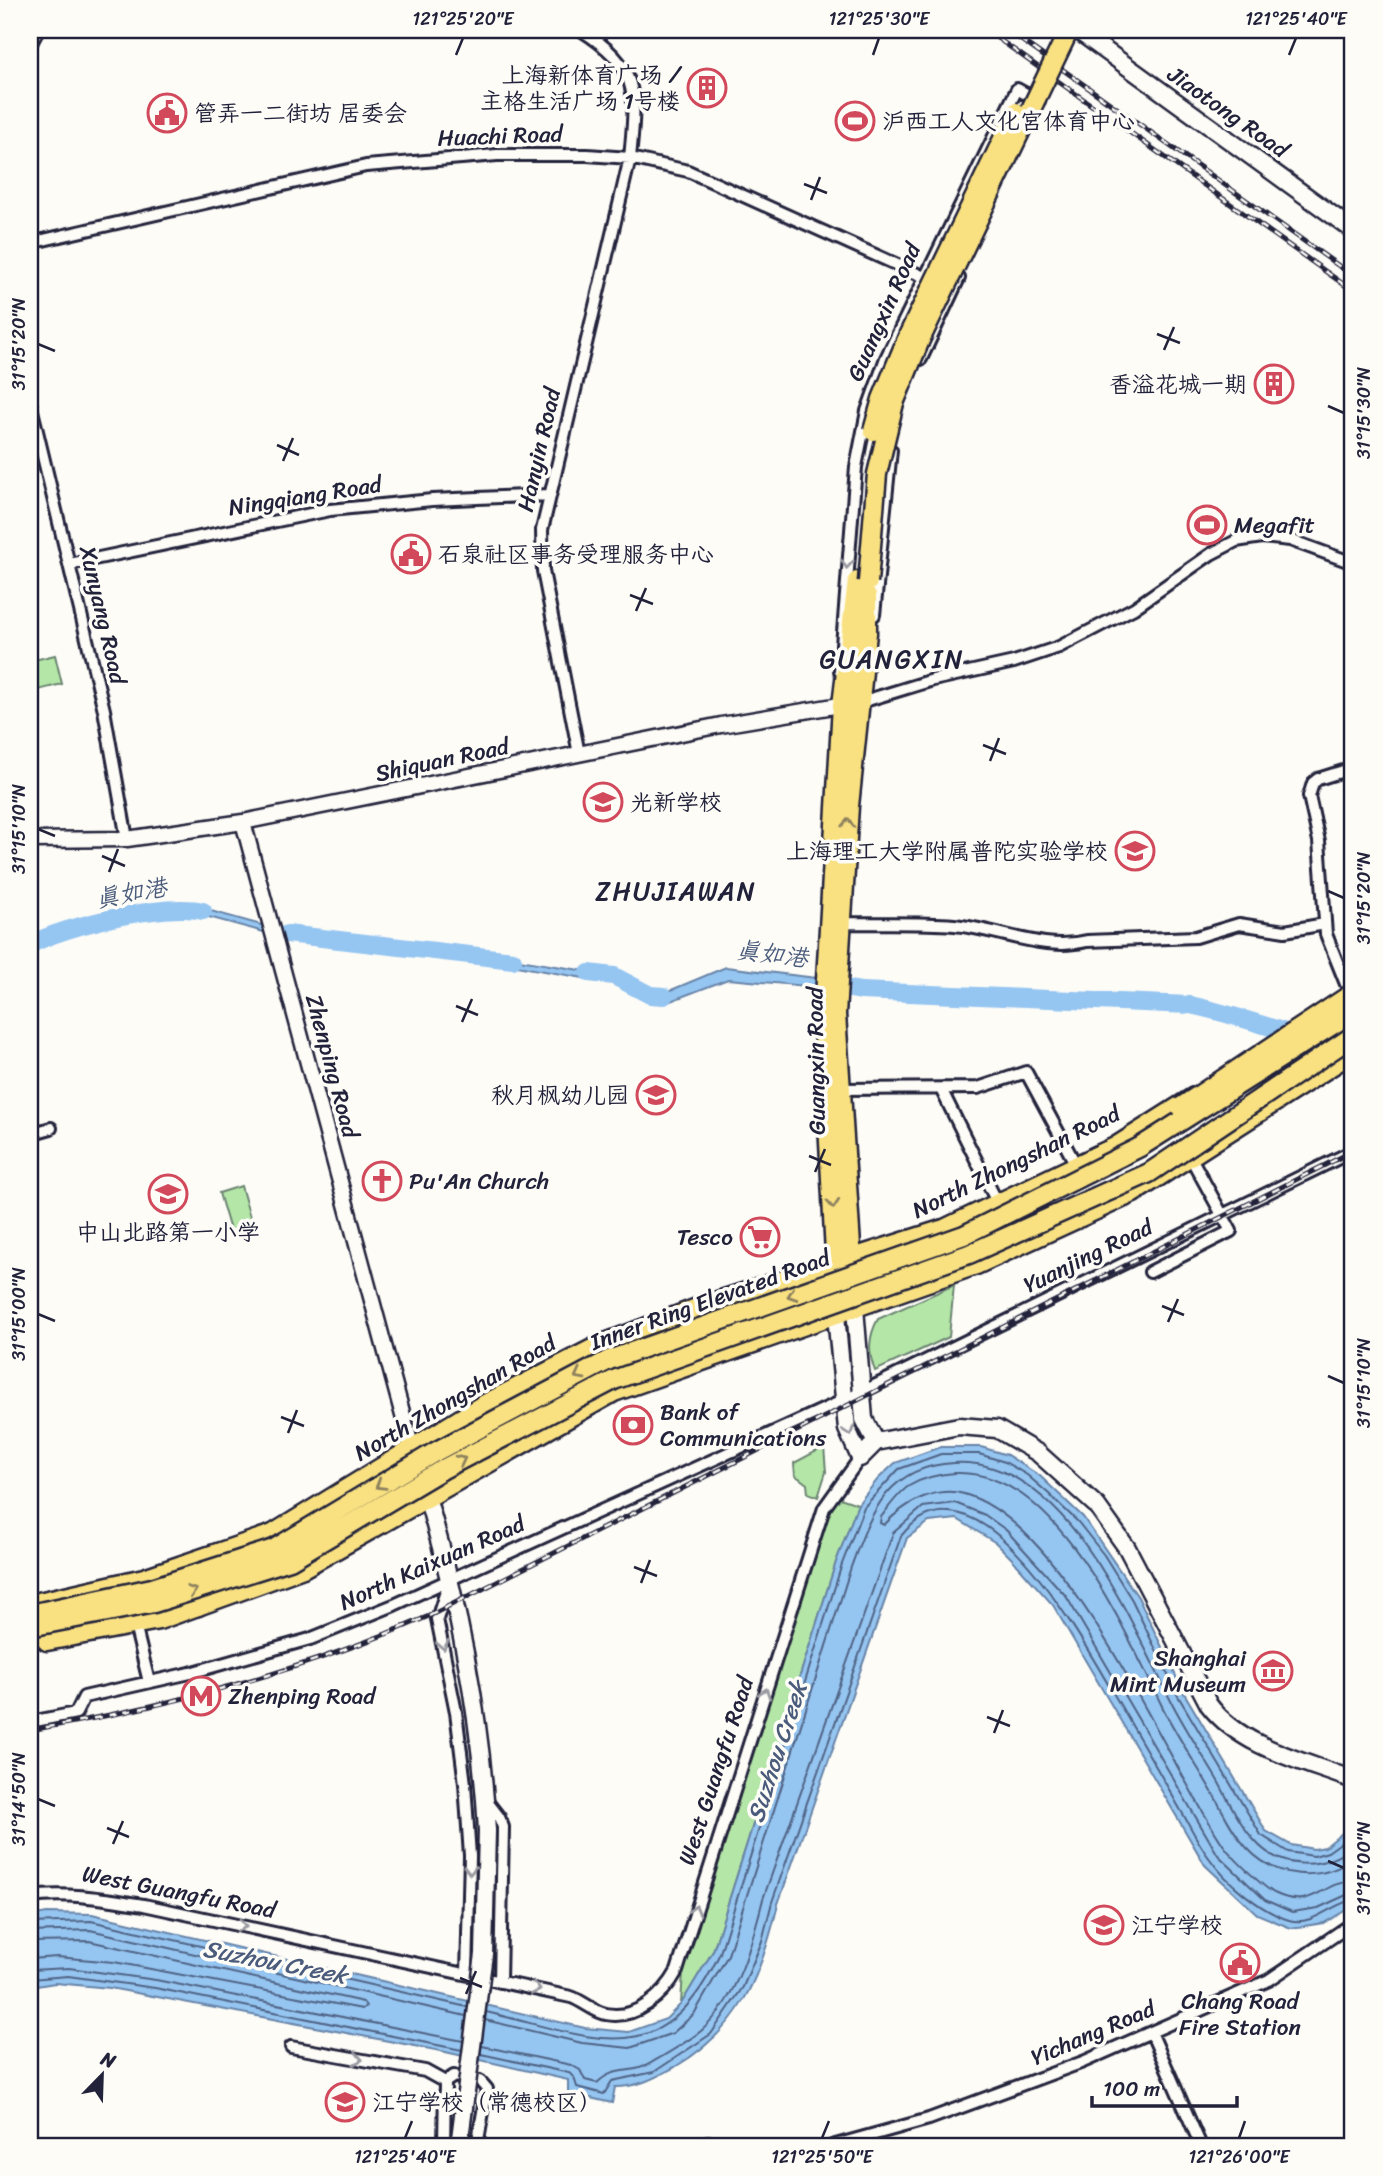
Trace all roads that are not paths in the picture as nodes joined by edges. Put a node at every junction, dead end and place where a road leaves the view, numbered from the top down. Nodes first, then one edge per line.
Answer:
1 (38, 30) edge
2 (581, 30) edge
3 (1056, 30) edge
4 (1077, 30) edge
5 (30, 45) edge
6 (630, 158) junction
7 (1353, 230) edge
8 (30, 243) edge
9 (926, 277) junction
10 (954, 290) junction
11 (30, 402) edge
12 (550, 495) junction
13 (1353, 563) edge
14 (69, 564) junction
15 (862, 581) junction
16 (867, 634) junction
17 (861, 702) junction
18 (842, 705) junction
19 (579, 754) junction
20 (1353, 768) edge
21 (243, 822) junction
22 (127, 839) junction
23 (30, 840) edge
24 (1325, 924) junction
25 (836, 934) junction
26 (831, 990) junction
27 (1353, 993) edge
28 (1350, 1007) edge
29 (1353, 1036) edge
30 (1353, 1052) edge
31 (839, 1088) junction
32 (941, 1089) junction
33 (51, 1128) dead end
34 (30, 1135) edge
35 (1353, 1151) edge
36 (1094, 1157) junction
37 (1191, 1158) junction
38 (1076, 1165) junction
39 (998, 1203) junction
40 (1223, 1213) junction
41 (844, 1261) junction
42 (1150, 1272) dead end
43 (856, 1308) junction
44 (836, 1315) junction
45 (862, 1392) junction
46 (843, 1400) junction
47 (876, 1442) junction
48 (412, 1449) junction
49 (860, 1458) junction
50 (427, 1499) junction
51 (450, 1579) junction
52 (30, 1604) edge
53 (30, 1614) edge
54 (132, 1621) junction
55 (30, 1627) edge
56 (30, 1638) edge
57 (30, 1643) edge
58 (149, 1682) junction
59 (30, 1722) edge
60 (1353, 1780) edge
61 (485, 1799) junction
62 (30, 1897) edge
63 (1353, 1923) edge
64 (467, 1974) junction
65 (500, 1982) junction
66 (1151, 2032) junction
67 (291, 2047) dead end
68 (445, 2082) junction
69 (444, 2146) edge
70 (459, 2146) edge
71 (477, 2146) edge
72 (689, 2146) edge
73 (719, 2146) edge
74 (832, 2146) edge
75 (1200, 2146) edge

1 - 5 street
2 - 6 street, Hanyin Road
3 - 15 main road, Guangxin Road, bridge
4 - 7 main road, Jiaotong Road
4 - 15 main road, Guangxin Road, bridge
6 - 8 street, Huachi Road
6 - 9 street, Huachi Road
6 - 12 street, Hanyin Road
9 - 10 street, Huachi Road
9 - 10 street, Guangxin Road
9 -> 18 street, Guangxin Road
10 - 16 street, Guangxin Road
11 - 14 street, Xunyang Road
12 - 14 street, Ningqiang Road
12 - 19 street, Hanyin Road
13 - 17 street
14 - 22 street, Xunyang Road
15 - 16 main road, Guangxin Road
15 - 18 main road, Guangxin Road
16 - 17 main road, Guangxin Road
17 - 18 street, Shiquan Road
25 -> 17 main road, Guangxin Road
18 - 19 street, Shiquan Road
18 - 25 main road, Guangxin Road
19 - 21 street, Shiquan Road
20 - 24 street
21 - 22 street, Shiquan Road
21 - 48 street, Zhenping Road
22 - 23 street, Shiquan Road
24 - 25 street
24 - 28 street
25 - 26 main road, Guangxin Road
26 - 31 main road, Guangxin Road
26 -> 41 main road, Guangxin Road
27 - 36 main road, bridge
28 - 36 main road, North Zhongshan Road, bridge
28 -> 53 main road, Inner Ring Elevated Road, bridge
55 -> 29 main road, Inner Ring Elevated Road, bridge
30 - 37 main road
31 - 32 street
31 - 41 main road, Guangxin Road
32 - 38 street
32 - 39 street
33 - 34 street
35 - 40 street, Yuanjing Road
36 - 38 main road, North Zhongshan Road
37 - 40 street
37 - 43 main road
38 - 39 main road, North Zhongshan Road
39 - 41 main road, North Zhongshan Road
40 - 42 street
40 - 45 street, Yuanjing Road
41 - 43 main road, Guangxin Road
41 - 44 main road, Guangxin Road
41 - 48 main road, North Zhongshan Road
43 - 44 main road
43 - 45 main road, Guangxin Road
44 - 46 main road, Guangxin Road
44 - 50 main road
45 - 46 street, Yuanjing Road
45 - 47 main road, Guangxin Road
46 -> 49 main road, Guangxin Road
46 - 51 street, North Kaixuan Road
47 - 49 main road, West Guangfu Road
47 - 60 main road
48 - 50 main road, Zhenping Road
48 - 52 main road, North Zhongshan Road
65 -> 49 street, West Guangfu Road
50 - 51 main road, Zhenping Road
50 - 54 main road
51 - 58 street, North Kaixuan Road
51 - 61 main road, Zhenping Road
51 -> 64 street
54 - 56 main road
54 - 57 main road
54 - 58 street
58 - 59 street, North Kaixuan Road
61 - 65 street
61 - 70 main road, Zhenping Road, bridge
62 -> 64 street, West Guangfu Road
63 - 66 street, Yichang Road
64 - 65 street, West Guangfu Road
66 - 74 street, Yichang Road
66 - 75 street
67 -> 68 street
68 - 69 street
68 - 71 street
72 - 73 street

